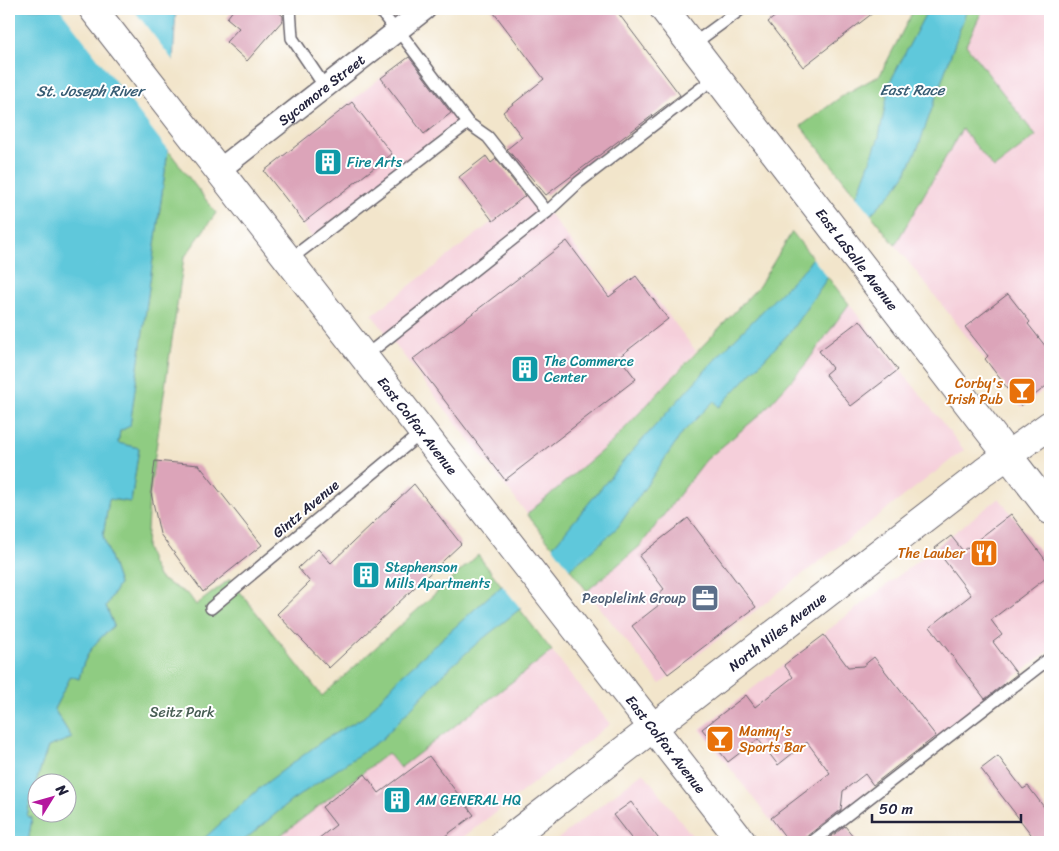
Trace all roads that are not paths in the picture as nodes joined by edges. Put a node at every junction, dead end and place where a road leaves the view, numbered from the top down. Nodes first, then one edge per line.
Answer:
1 (92, 9) edge
2 (290, 9) edge
3 (379, 9) edge
4 (425, 9) edge
5 (664, 9) edge
6 (741, 9) edge
7 (397, 31) junction
8 (692, 45) junction
9 (717, 76) junction
10 (325, 87) junction
11 (468, 122) junction
12 (219, 170) junction
13 (547, 212) junction
14 (288, 261) junction
15 (363, 358) junction
16 (1050, 425) edge
17 (421, 433) junction
18 (1009, 454) junction
19 (1050, 510) edge
20 (211, 608) dead end
21 (1050, 658) edge
22 (655, 728) junction
23 (505, 842) edge
24 (742, 842) edge
25 (812, 842) edge

1 - 12 street, East Colfax Avenue
2 - 10 lane
3 - 7 lane
4 - 7 street, Sycamore Street
5 - 8 street, East LaSalle Avenue
6 - 8 lane
7 - 10 street, Sycamore Street
7 - 11 lane
8 - 9 street, East LaSalle Avenue
9 - 13 lane
9 - 18 street, East LaSalle Avenue
10 - 12 street, Sycamore Street
11 - 13 lane
11 - 14 lane
12 - 14 street, East Colfax Avenue
13 - 15 lane
14 - 15 street, East Colfax Avenue
15 - 17 street, East Colfax Avenue
16 - 18 street, North Niles Avenue
17 - 20 lane, Gintz Avenue
17 - 22 street, East Colfax Avenue
18 - 19 street, East LaSalle Avenue
18 - 22 street, North Niles Avenue
21 - 25 lane
22 - 23 street, North Niles Avenue
22 - 24 street, East Colfax Avenue

